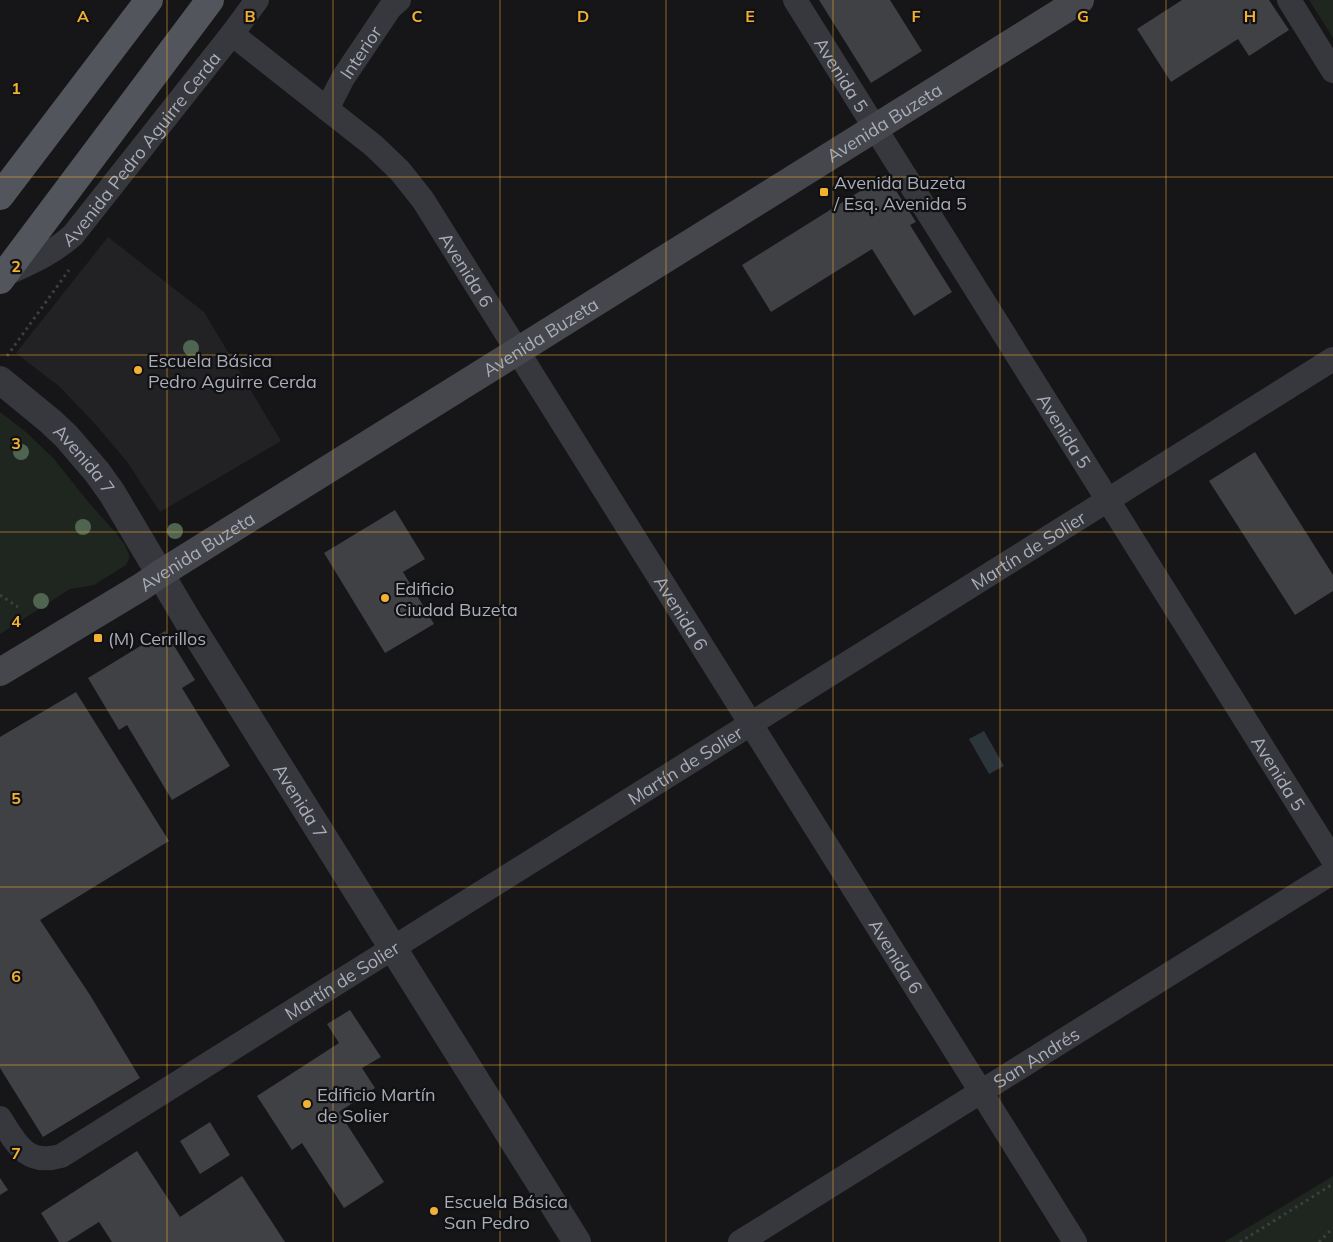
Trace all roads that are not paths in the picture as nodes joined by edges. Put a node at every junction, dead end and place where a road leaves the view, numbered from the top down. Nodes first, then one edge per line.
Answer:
1 (149, 0) edge
2 (210, 0) edge
3 (257, 0) edge
4 (399, 0) edge
5 (795, 0) edge
6 (1080, 0) edge
7 (1289, 0) edge
8 (232, 34) junction
9 (1333, 71) edge
10 (327, 109) junction
11 (875, 128) junction
12 (0, 196) edge
13 (2, 277) edge
14 (517, 351) junction
15 (1333, 359) edge
16 (0, 380) edge
17 (1108, 500) junction
18 (160, 574) junction
19 (0, 672) edge
20 (751, 724) junction
21 (1333, 860) edge
22 (1333, 872) edge
23 (393, 948) junction
24 (982, 1091) junction
25 (0, 1118) edge
26 (577, 1242) edge
27 (740, 1242) edge
28 (1075, 1242) edge

1 - 12 main road
2 - 13 main road, Avenida Pedro Aguirre Cerda
3 - 8 street, Avenida Pedro Aguirre Cerda
4 - 10 street, Interior
5 - 11 street, Avenida 5
6 - 11 main road, Avenida Buzeta
7 - 9 street
8 - 10 street, Avenida 6
8 - 13 street, Avenida Pedro Aguirre Cerda
10 - 14 street, Avenida 6
11 - 14 main road, Avenida Buzeta
11 - 17 street, Avenida 5
14 - 18 main road, Avenida Buzeta
14 - 20 street, Avenida 6
15 - 17 street, Martín de Solier
16 - 18 street, Avenida 7
17 - 20 street, Martín de Solier
17 - 21 street, Avenida 5
18 - 19 main road, Avenida Buzeta
18 - 23 street, Avenida 7
20 - 23 street, Martín de Solier
20 - 24 street, Avenida 6
22 - 24 street, San Andrés
23 - 25 street, Martín de Solier
23 - 26 street, Avenida 7
24 - 27 street, San Andrés
24 - 28 street, Avenida 6

